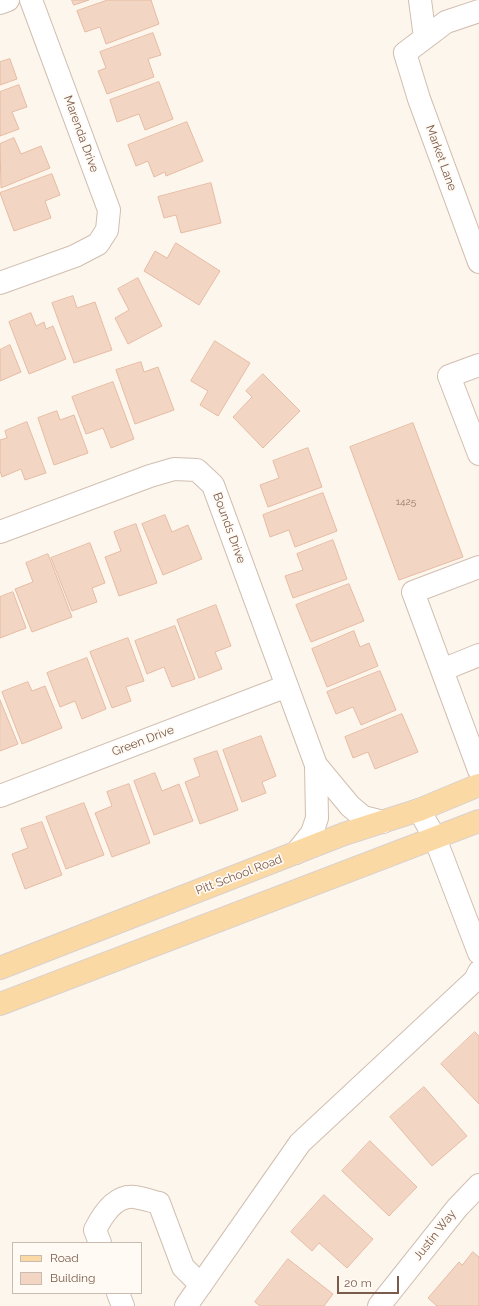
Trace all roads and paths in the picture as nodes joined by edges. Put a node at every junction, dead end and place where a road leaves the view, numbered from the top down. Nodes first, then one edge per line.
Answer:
1 (8, 0) edge
2 (31, 0) edge
3 (420, 0) edge
4 (0, 3) edge
5 (479, 11) edge
6 (425, 38) junction
7 (479, 262) edge
8 (0, 283) edge
9 (479, 365) edge
10 (479, 454) edge
11 (0, 532) edge
12 (479, 567) edge
13 (479, 656) edge
14 (442, 670) junction
15 (287, 686) junction
16 (316, 765) junction
17 (479, 770) edge
18 (479, 785) edge
19 (0, 796) edge
20 (419, 810) junction
21 (479, 821) edge
22 (383, 822) junction
23 (435, 838) junction
24 (296, 853) junction
25 (479, 953) edge
26 (0, 968) edge
27 (479, 972) edge
28 (0, 1004) edge
29 (479, 1185) edge
30 (100, 1242) edge
31 (201, 1285) junction
32 (118, 1294) edge
33 (123, 1306) edge
34 (186, 1306) edge
35 (379, 1306) edge

1 - 4 street
2 - 8 street, Marenda Drive
3 - 6 street
5 - 6 street
6 - 7 street, Market Lane
9 - 10 street
11 - 15 street, Bounds Drive
12 - 14 street
13 - 14 street
14 - 17 street
15 - 16 street, Bounds Drive
15 - 19 street, Green Drive
16 - 22 street, Bounds Drive
16 - 24 street, Bounds Drive
18 - 20 main road, Pitt School Road
20 - 22 main road, Pitt School Road
20 - 23 street
21 - 23 main road
22 - 24 main road, Pitt School Road
23 - 25 street
23 - 28 main road
24 - 26 main road, Pitt School Road
27 - 31 street
29 - 35 street, Justin Way
30 - 31 street
31 - 34 street
32 - 33 street

